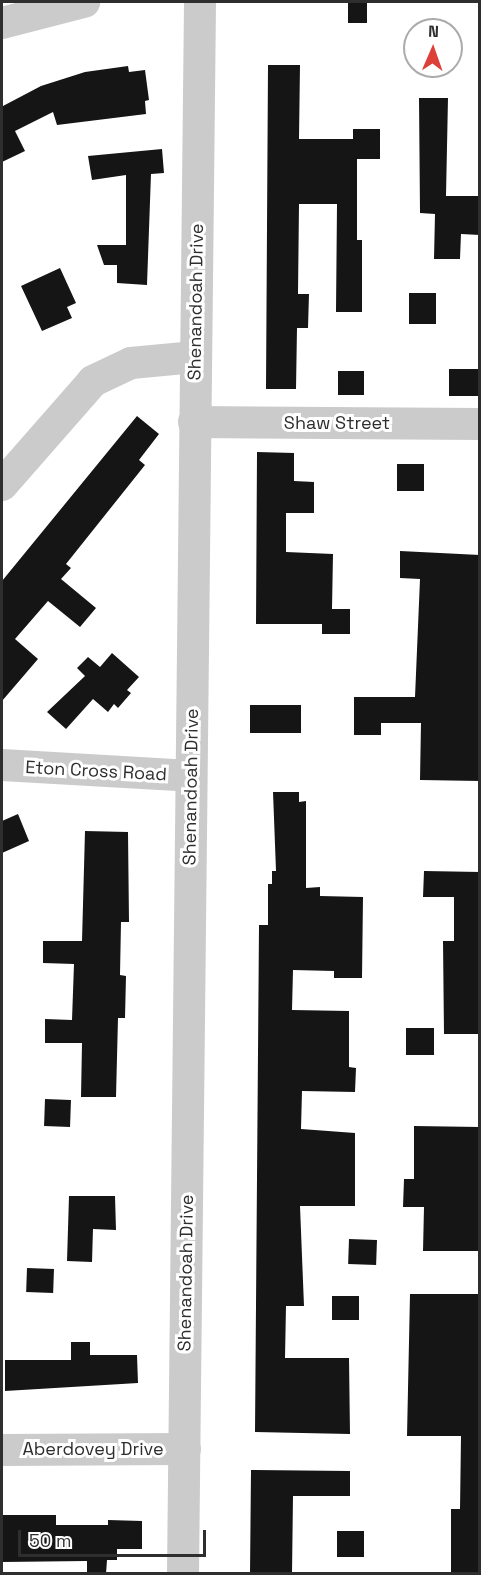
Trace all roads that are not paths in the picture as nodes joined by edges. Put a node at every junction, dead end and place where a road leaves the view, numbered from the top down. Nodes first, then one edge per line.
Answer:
1 (84, 2) edge
2 (200, 2) edge
3 (2, 23) edge
4 (195, 357) junction
5 (194, 423) junction
6 (480, 424) edge
7 (2, 485) edge
8 (2, 765) edge
9 (191, 776) junction
10 (184, 1449) junction
11 (2, 1450) edge
12 (183, 1574) edge

1 - 3 street
2 - 4 street, Shenandoah Drive
4 - 5 street, Shenandoah Drive
4 - 7 street
5 - 6 street, Shaw Street
5 - 9 street, Shenandoah Drive
8 - 9 street, Eton Cross Road
9 - 10 street, Shenandoah Drive
10 - 11 street, Aberdovey Drive
10 - 12 street, Shenandoah Drive

